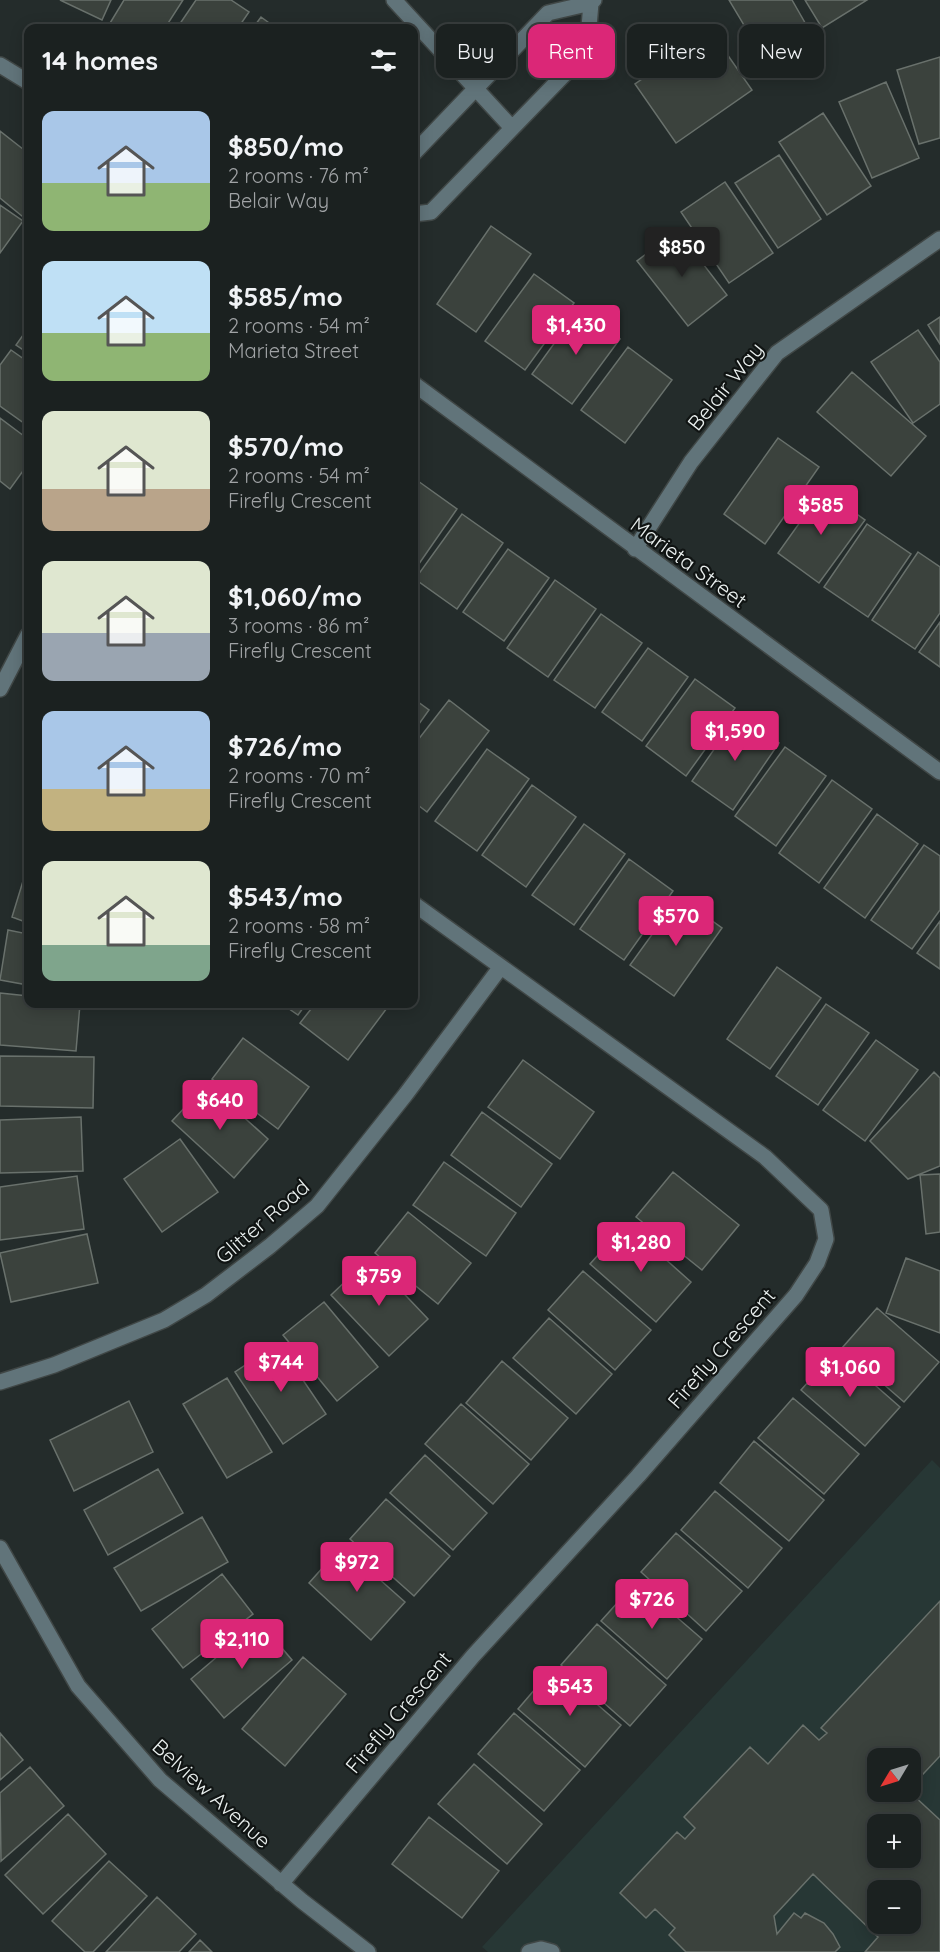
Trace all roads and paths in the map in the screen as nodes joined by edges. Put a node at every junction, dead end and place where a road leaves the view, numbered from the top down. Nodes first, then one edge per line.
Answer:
1 (394, 0) edge
2 (593, 2) edge
3 (416, 24) edge
4 (418, 26) edge
5 (0, 65) edge
6 (24, 80) edge
7 (477, 89) junction
8 (512, 128) junction
9 (418, 149) edge
10 (418, 214) edge
11 (940, 239) edge
12 (418, 387) edge
13 (634, 549) junction
14 (24, 645) edge
15 (0, 689) edge
16 (940, 772) edge
17 (418, 907) edge
18 (500, 968) junction
19 (0, 1382) edge
20 (0, 1548) edge
21 (281, 1884) junction
22 (368, 1952) edge
23 (529, 1952) edge
24 (552, 1952) edge

1 - 3 street
2 - 7 street
2 - 8 street
4 - 7 street
5 - 6 street
7 - 8 street
7 - 9 street
8 - 10 street
11 - 13 street, Belair Way
12 - 13 street, Marieta Street
13 - 16 street, Marieta Street
14 - 15 street
17 - 18 street, Firefly Crescent
18 - 19 street, Glitter Road
18 - 21 street, Firefly Crescent
20 - 21 street, Belview Avenue
21 - 22 street, Belview Avenue
23 - 24 street

